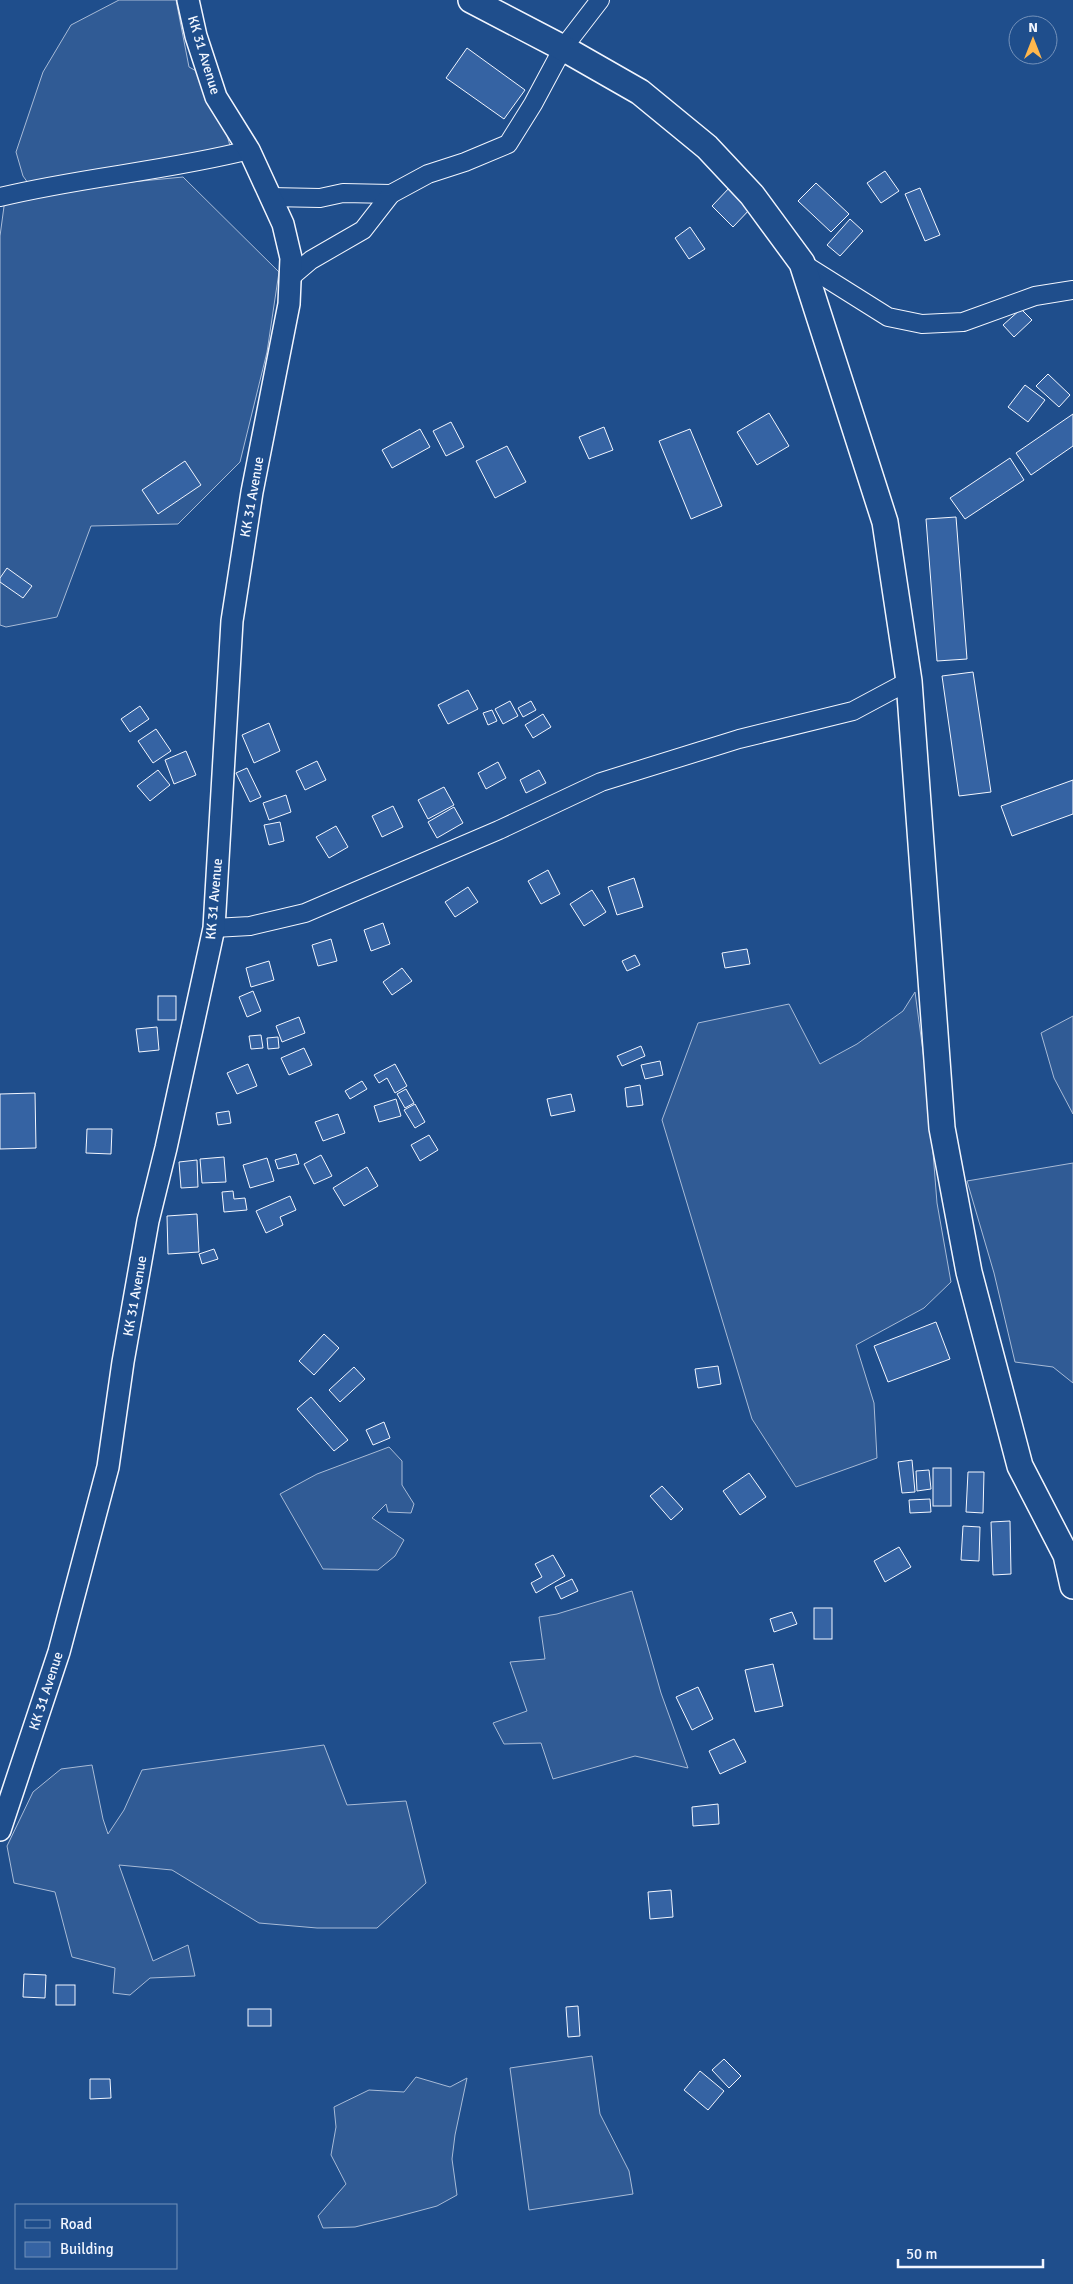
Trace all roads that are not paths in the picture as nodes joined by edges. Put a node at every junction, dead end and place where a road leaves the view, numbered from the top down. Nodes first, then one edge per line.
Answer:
1 (188, 0) edge
2 (471, 0) edge
3 (600, 0) edge
4 (563, 48) junction
5 (249, 150) junction
6 (391, 194) junction
7 (0, 197) edge
8 (270, 197) junction
9 (802, 263) junction
10 (291, 277) junction
11 (1073, 290) edge
12 (909, 681) junction
13 (214, 928) junction
14 (1073, 1586) edge
15 (0, 1830) edge

1 - 5 street, KK 31 Avenue
2 - 4 main road
3 - 4 street
4 - 6 street
4 - 9 main road
5 - 7 street
5 - 8 street, KK 31 Avenue
6 - 8 street
6 - 10 street
8 - 10 street, KK 31 Avenue
9 - 11 street
9 - 12 main road
10 - 13 street, KK 31 Avenue
12 - 13 street
12 - 14 main road
13 - 15 street, KK 31 Avenue

